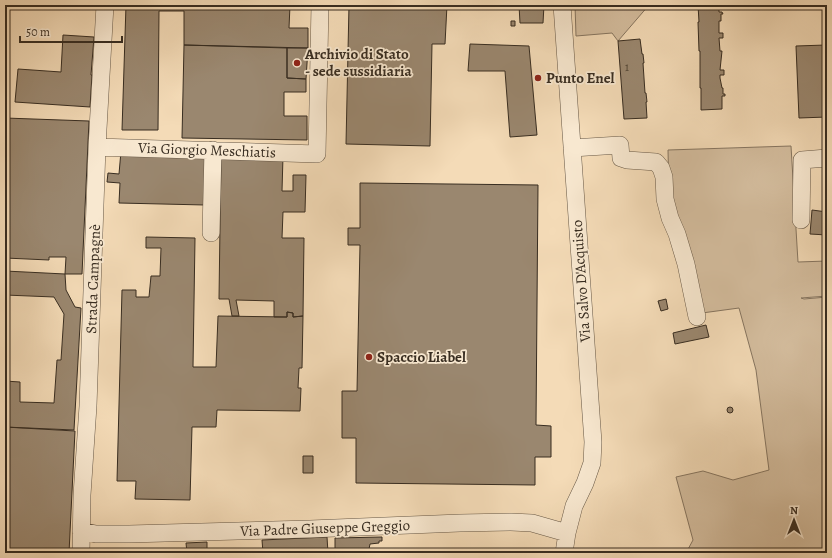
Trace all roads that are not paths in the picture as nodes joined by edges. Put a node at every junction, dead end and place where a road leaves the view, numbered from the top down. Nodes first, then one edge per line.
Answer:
1 (105, 5) edge
2 (320, 5) edge
3 (562, 5) edge
4 (97, 147) junction
5 (572, 148) junction
6 (213, 150) junction
7 (827, 158) edge
8 (801, 220) dead end
9 (211, 233) dead end
10 (697, 317) dead end
11 (81, 531) junction
12 (567, 533) junction
13 (81, 553) edge
14 (564, 553) edge

1 - 4 street, Strada Campagnè
2 - 6 street, Via Giorgio Meschiatis
3 - 5 street, Via Salvo D'Acquisto
4 - 6 street, Via Giorgio Meschiatis
4 - 11 street, Strada Campagnè
5 - 10 street
5 - 12 street, Via Salvo D'Acquisto
6 - 9 street
7 - 8 street
11 - 12 street, Via Padre Giuseppe Greggio
11 - 13 street, Strada Campagnè
12 - 14 street, Via Salvo D'Acquisto

